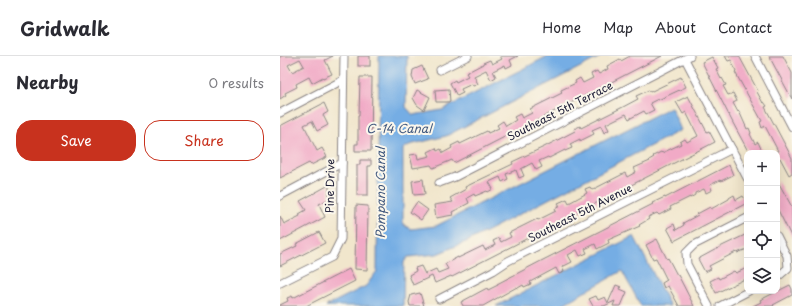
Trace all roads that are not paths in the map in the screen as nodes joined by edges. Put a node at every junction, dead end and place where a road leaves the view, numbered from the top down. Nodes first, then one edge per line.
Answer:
1 (344, 56) edge
2 (468, 56) edge
3 (755, 56) edge
4 (688, 57) edge
5 (440, 70) dead end
6 (343, 80) junction
7 (280, 113) edge
8 (792, 127) edge
9 (732, 149) junction
10 (342, 163) junction
11 (744, 172) edge
12 (439, 183) dead end
13 (280, 196) edge
14 (744, 220) edge
15 (780, 242) edge
16 (780, 275) edge
17 (280, 283) edge
18 (744, 294) edge
19 (439, 299) dead end
20 (709, 306) edge
21 (720, 306) edge

1 - 6 street, Pine Drive
2 - 5 street
3 - 8 street
4 - 9 street
4 - 12 street, Southeast 5th Terrace
6 - 7 street
6 - 10 street, Pine Drive
9 - 11 street
9 - 19 street, Southeast 5th Avenue
10 - 13 street
10 - 17 street, Pine Drive
14 - 20 street
15 - 16 street
18 - 21 street

